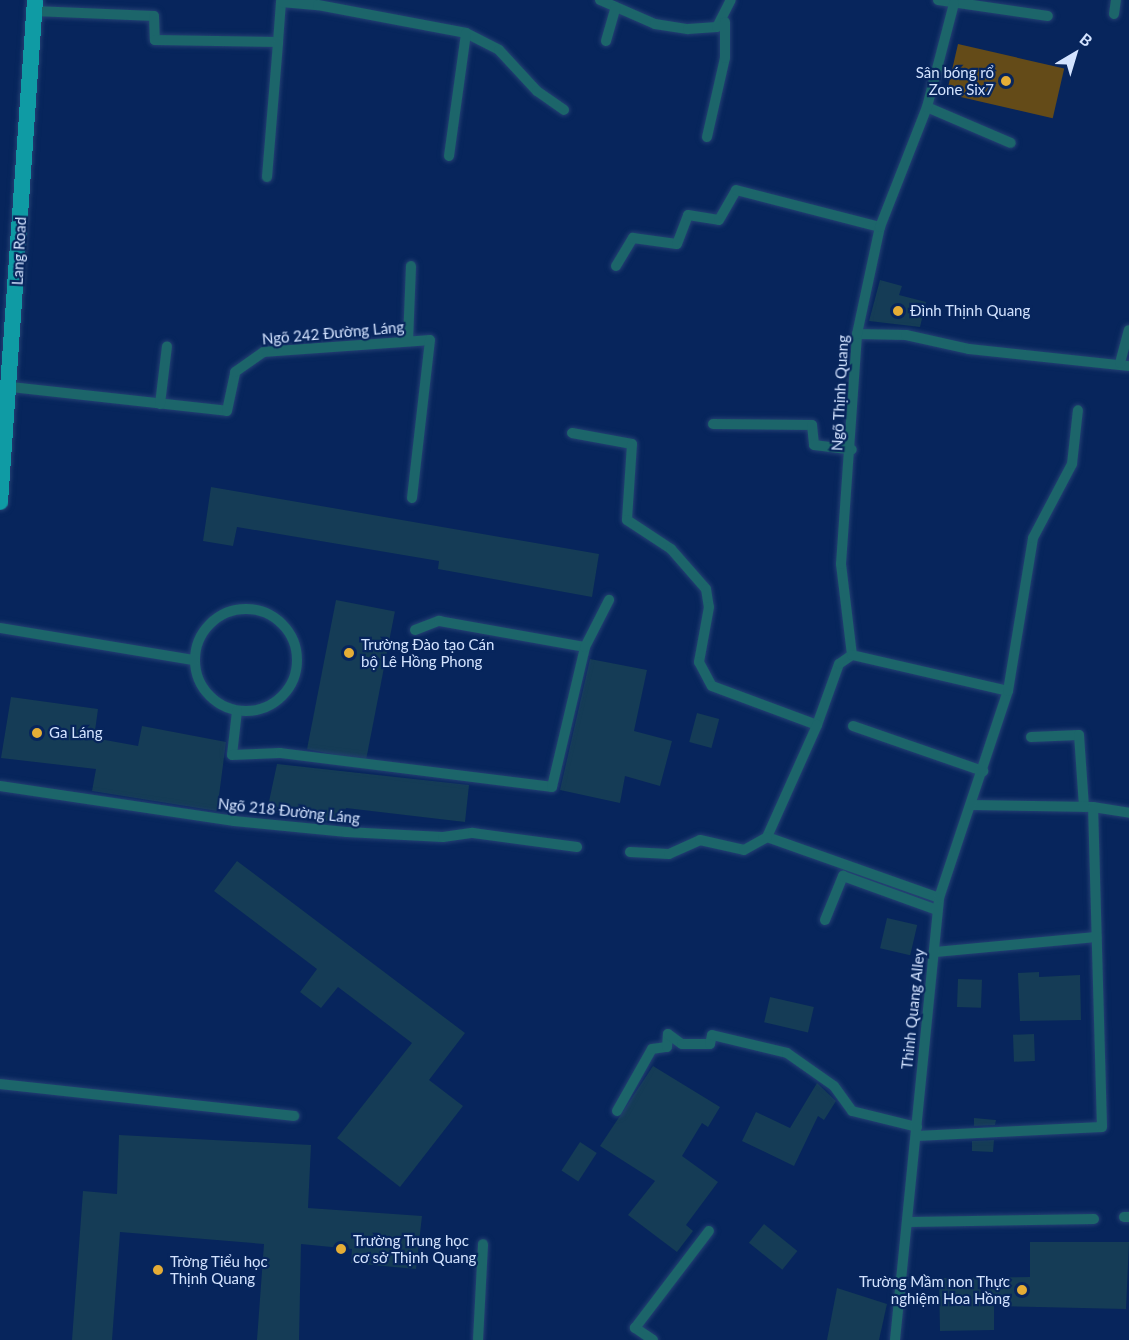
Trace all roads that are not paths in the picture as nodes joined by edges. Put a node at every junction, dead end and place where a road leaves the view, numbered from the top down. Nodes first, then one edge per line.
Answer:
1 (600, 0) edge
2 (731, 0) edge
3 (938, 0) edge
4 (1116, 0) edge
5 (954, 3) junction
6 (34, 5) edge
7 (616, 7) junction
8 (1114, 14) dead end
9 (1048, 16) dead end
10 (724, 22) junction
11 (466, 33) junction
12 (606, 41) dead end
13 (278, 42) junction
14 (927, 107) junction
15 (564, 110) dead end
16 (707, 136) dead end
17 (1011, 143) dead end
18 (449, 156) dead end
19 (267, 177) dead end
20 (880, 227) junction
21 (411, 266) dead end
22 (616, 266) dead end
23 (1129, 330) edge
24 (857, 334) junction
25 (408, 341) junction
26 (167, 346) dead end
27 (1124, 364) edge
28 (11, 387) junction
29 (160, 404) junction
30 (1078, 410) dead end
31 (713, 424) dead end
32 (572, 434) dead end
33 (852, 450) junction
34 (412, 498) dead end
35 (0, 502) edge
36 (609, 600) dead end
37 (0, 628) edge
38 (415, 630) dead end
39 (585, 646) junction
40 (852, 656) junction
41 (194, 660) junction
42 (1008, 691) junction
43 (237, 711) junction
44 (817, 725) junction
45 (853, 726) dead end
46 (1031, 737) dead end
47 (983, 771) junction
48 (0, 786) edge
49 (972, 805) junction
50 (1088, 807) junction
51 (1129, 813) edge
52 (767, 837) junction
53 (577, 847) dead end
54 (630, 852) dead end
55 (939, 898) junction
56 (937, 910) junction
57 (825, 920) dead end
58 (1096, 937) junction
59 (934, 952) junction
60 (0, 1084) edge
61 (617, 1111) dead end
62 (294, 1116) dead end
63 (916, 1131) junction
64 (1094, 1219) dead end
65 (910, 1222) junction
66 (710, 1231) dead end
67 (483, 1244) dead end
68 (478, 1340) edge
69 (653, 1340) edge
70 (895, 1340) edge

1 - 7 lane
2 - 10 lane
3 - 5 lane
4 - 8 lane
5 - 9 lane
5 - 14 lane, Ngõ Thịnh Quang
6 - 13 lane
6 - 28 main road, Lang Road
7 - 10 lane
7 - 12 lane
10 - 16 lane
11 - 13 lane
11 - 15 lane
11 - 18 lane
13 - 19 lane
14 - 17 lane
14 - 20 lane, Ngõ Thịnh Quang
20 - 22 lane
20 - 24 lane, Ngõ Thịnh Quang
21 - 25 lane
23 - 27 lane
24 - 27 lane
24 - 33 lane, Ngõ Thịnh Quang
25 - 29 lane, Ngõ 242 Đường Láng
25 - 34 lane, Ngõ 242 Đường Láng
26 - 29 lane
28 - 29 lane, Ngõ 242 Đường Láng
28 - 35 main road, Lang Road
30 - 42 lane, Thinh Quang Alley
31 - 33 lane
32 - 44 lane
33 - 40 lane, Ngõ Thịnh Quang
36 - 39 lane
37 - 41 lane
38 - 39 lane
39 - 43 lane
40 - 42 lane
40 - 44 lane
41 - 43 lane
41 - 43 lane
42 - 47 lane, Thinh Quang Alley
44 - 52 lane
45 - 47 lane
46 - 50 lane
47 - 49 lane, Thinh Quang Alley
48 - 53 lane, Ngõ 218 Đường Láng
49 - 50 lane
49 - 55 lane, Thinh Quang Alley
50 - 51 lane
50 - 58 lane
52 - 54 lane
52 - 55 lane
55 - 56 lane, Thinh Quang Alley
56 - 57 lane
56 - 59 lane, Thinh Quang Alley
58 - 59 lane
58 - 63 lane
59 - 63 lane, Thinh Quang Alley
60 - 62 lane
61 - 63 lane
63 - 65 lane, Thinh Quang Alley
64 - 65 lane
65 - 70 lane, Thinh Quang Alley
66 - 69 lane
67 - 68 lane

